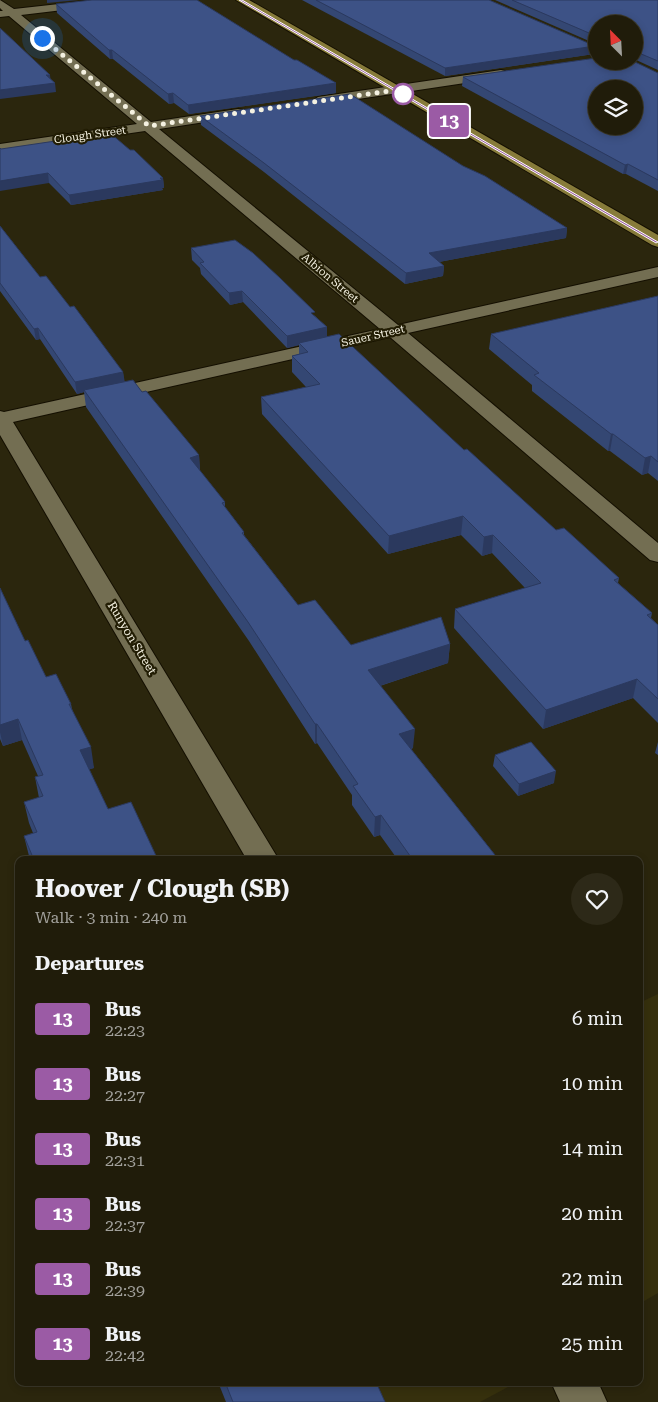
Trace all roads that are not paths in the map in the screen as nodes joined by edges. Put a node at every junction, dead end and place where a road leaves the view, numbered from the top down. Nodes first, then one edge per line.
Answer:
1 (122, 0) edge
2 (240, 0) edge
3 (0, 3) edge
4 (6, 13) edge
5 (511, 73) edge
6 (396, 90) junction
7 (300, 104) edge
8 (253, 111) edge
9 (149, 126) junction
10 (0, 148) edge
11 (658, 242) edge
12 (658, 272) edge
13 (394, 331) junction
14 (0, 418) edge
15 (658, 555) edge
16 (261, 856) edge
17 (575, 1386) edge
18 (585, 1402) edge

1 - 4 street
2 - 6 main road
3 - 4 street, Albion Street
4 - 9 street, Albion Street
5 - 6 street
6 - 7 street
6 - 11 main road
8 - 9 street, Clough Street
9 - 10 street, Clough Street
9 - 13 street, Albion Street
12 - 13 street, Sauer Street
13 - 14 street, Sauer Street
13 - 15 street, Albion Street
14 - 16 street, Runyon Street
17 - 18 street

